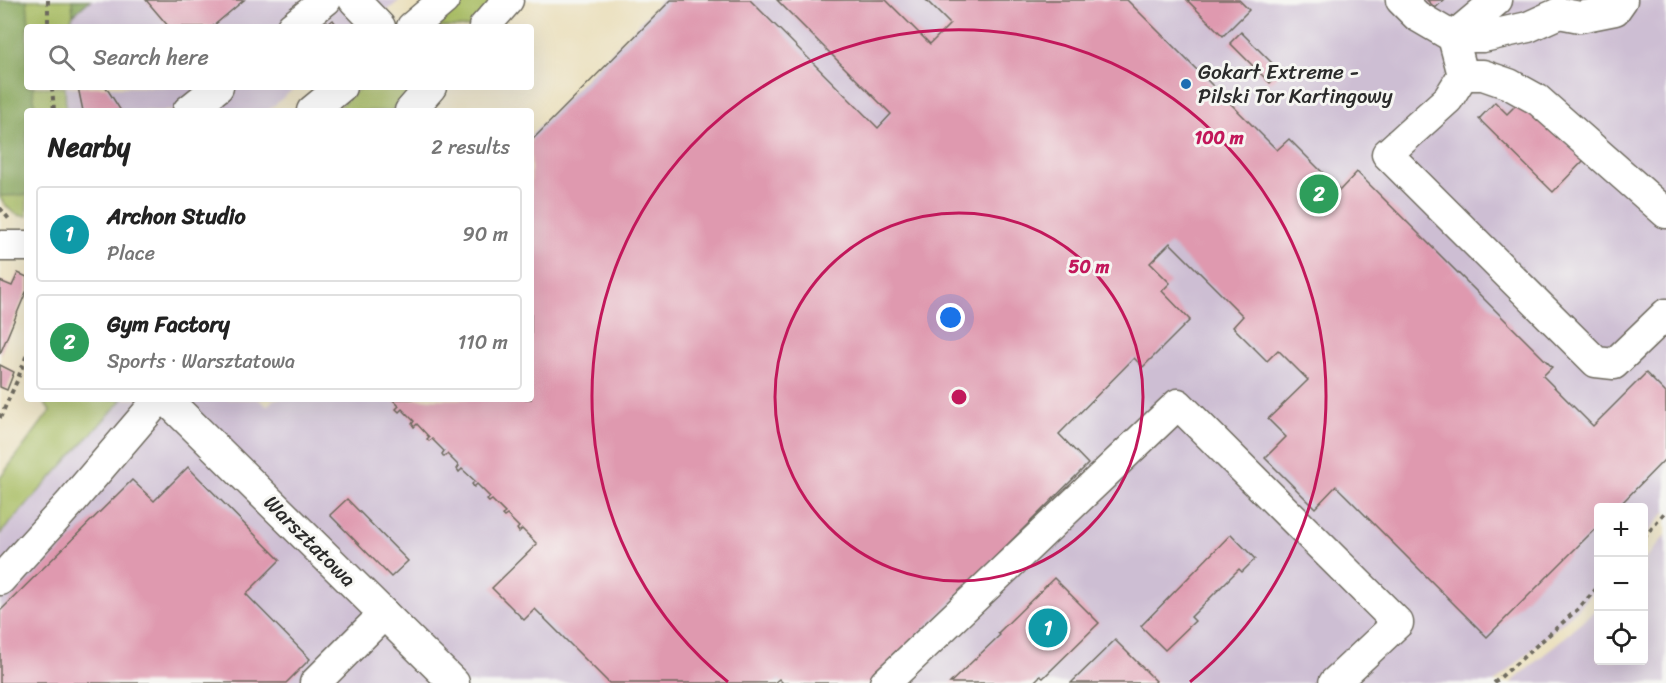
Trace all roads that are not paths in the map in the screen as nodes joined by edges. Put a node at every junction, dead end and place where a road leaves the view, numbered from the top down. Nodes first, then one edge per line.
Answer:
1 (326, 0) edge
2 (354, 0) edge
3 (444, 0) edge
4 (1401, 0) edge
5 (1497, 0) edge
6 (1622, 0) edge
7 (509, 1) edge
8 (1563, 6) edge
9 (296, 24) edge
10 (377, 24) edge
11 (416, 24) edge
12 (487, 24) edge
13 (1453, 37) junction
14 (1463, 75) junction
15 (214, 90) edge
16 (337, 90) edge
17 (428, 90) edge
18 (192, 108) edge
19 (316, 108) edge
20 (413, 108) edge
21 (1666, 213) edge
22 (0, 246) edge
23 (24, 246) edge
24 (1666, 314) edge
25 (156, 402) edge
26 (169, 402) edge
27 (0, 580) edge
28 (384, 614) junction
29 (315, 683) edge
30 (454, 683) edge
31 (885, 683) edge
32 (1334, 683) edge

1 - 9 street
2 - 10 street
3 - 11 street
4 - 13 street
5 - 13 street
6 - 8 street
7 - 12 street
8 - 13 street
13 - 14 street
14 - 21 street
14 - 24 street
15 - 18 street
16 - 19 street
17 - 20 street
22 - 23 street
25 - 27 street
26 - 28 street, Warsztatowa
28 - 29 street
28 - 30 street, Warsztatowa
31 - 32 street

